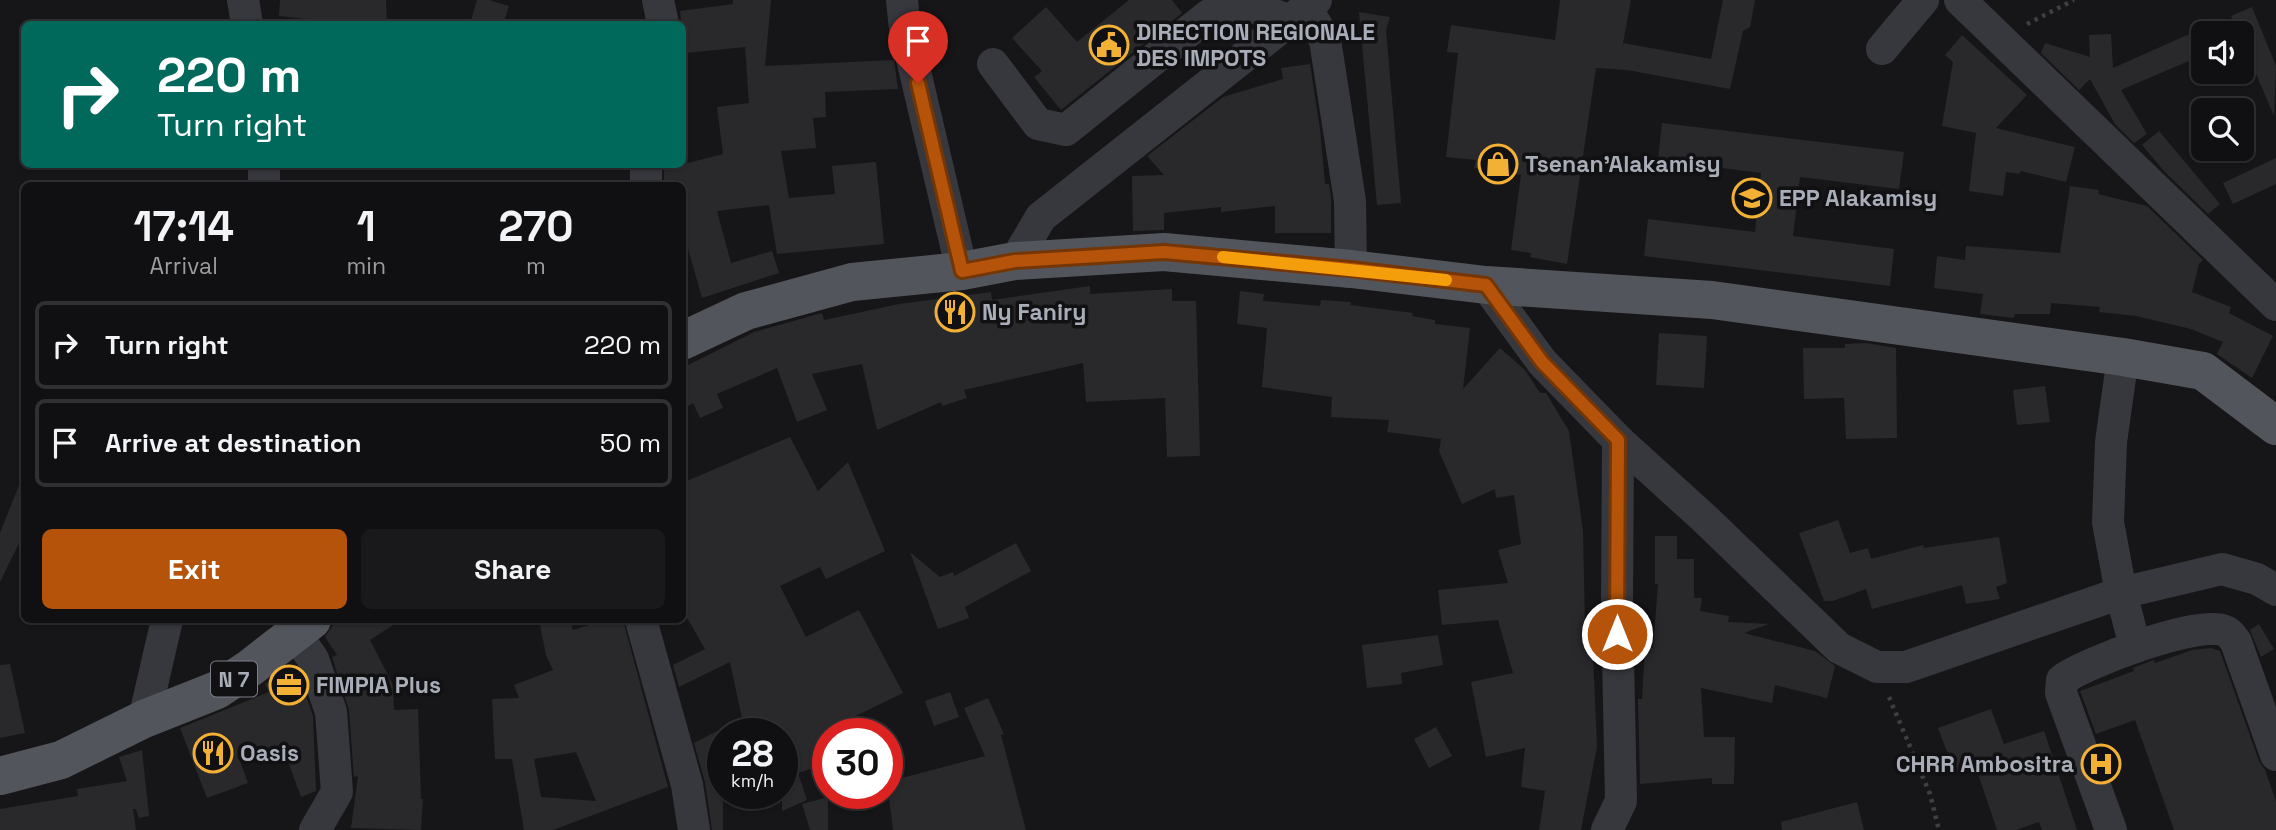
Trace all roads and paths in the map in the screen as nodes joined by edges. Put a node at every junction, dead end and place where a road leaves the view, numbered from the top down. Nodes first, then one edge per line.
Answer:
1 (243, 0) edge
2 (659, 0) edge
3 (902, 0) edge
4 (1923, 0) edge
5 (1960, 0) edge
6 (2074, 0) edge
7 (1304, 9) edge
8 (246, 21) edge
9 (662, 21) edge
10 (1999, 39) junction
11 (1882, 49) dead end
12 (993, 64) dead end
13 (1015, 261) junction
14 (1351, 269) junction
15 (962, 271) junction
16 (1486, 285) junction
17 (2276, 305) edge
18 (686, 339) edge
19 (2123, 356) junction
20 (2276, 426) edge
21 (1618, 440) junction
22 (2276, 590) edge
23 (2121, 593) junction
24 (166, 623) edge
25 (642, 623) edge
26 (303, 626) edge
27 (2135, 646) junction
28 (1877, 667) junction
29 (144, 719) junction
30 (2276, 755) edge
31 (0, 776) edge
32 (315, 830) edge
33 (694, 830) edge
34 (1607, 830) edge
35 (1939, 830) edge
36 (2111, 830) edge

1 - 8 street
2 - 9 street
3 - 15 street
4 - 11 street
5 - 10 street
6 - 10 path
7 - 12 street
7 - 13 street
7 - 14 street
10 - 17 street
13 - 14 main road
13 - 15 main road
14 - 16 main road
15 - 18 main road
16 - 19 main road
16 - 21 street
19 - 20 main road
19 - 23 street
21 - 28 street
21 - 34 street
22 - 23 street
23 - 27 street
23 - 28 street
24 - 29 street
25 - 33 street
26 - 29 main road, N 7
26 - 32 street
27 - 30 street
27 - 36 street
28 - 35 path
29 - 31 main road, N 7

